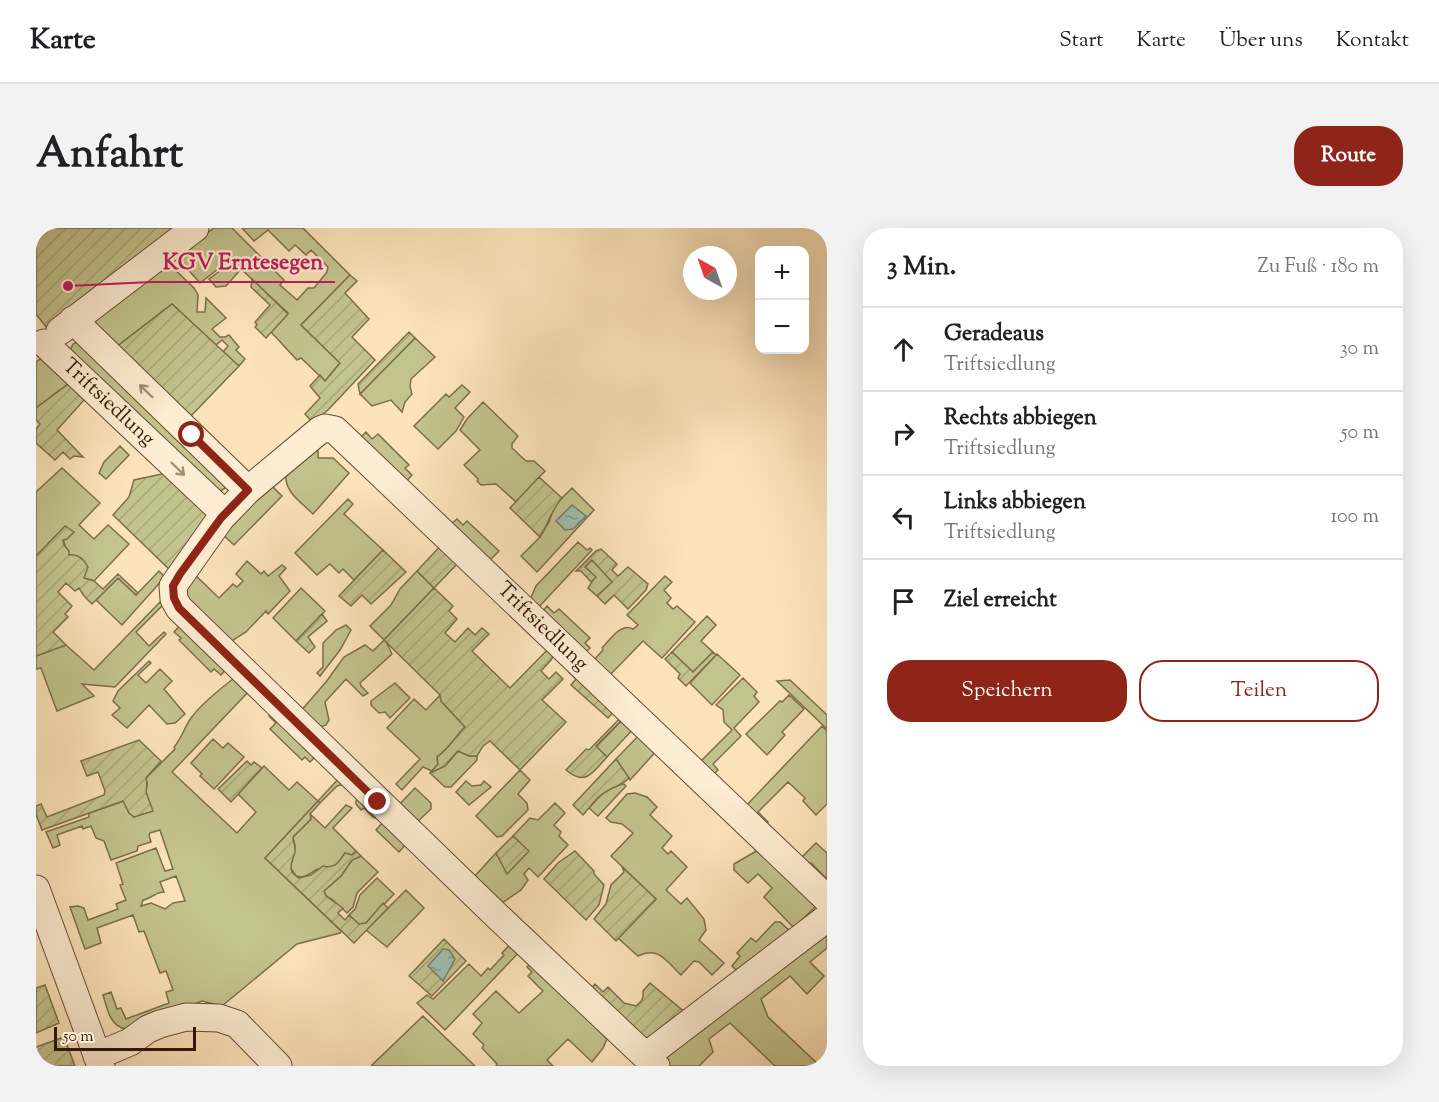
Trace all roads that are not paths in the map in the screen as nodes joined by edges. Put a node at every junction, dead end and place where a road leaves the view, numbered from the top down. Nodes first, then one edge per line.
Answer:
1 (195, 228) edge
2 (73, 320) junction
3 (40, 346) edge
4 (248, 490) junction
5 (225, 514) junction
6 (36, 889) edge
7 (827, 899) edge
8 (827, 918) edge
9 (99, 1061) edge
10 (651, 1061) edge
11 (278, 1066) edge

1 - 2 street
2 - 3 street
4 -> 2 street, Triftsiedlung
3 -> 5 street, Triftsiedlung
4 - 5 street, Triftsiedlung
4 - 7 street, Triftsiedlung
5 - 10 street, Triftsiedlung
6 - 9 street
8 - 10 street, Triftsiedlung
9 - 11 street

